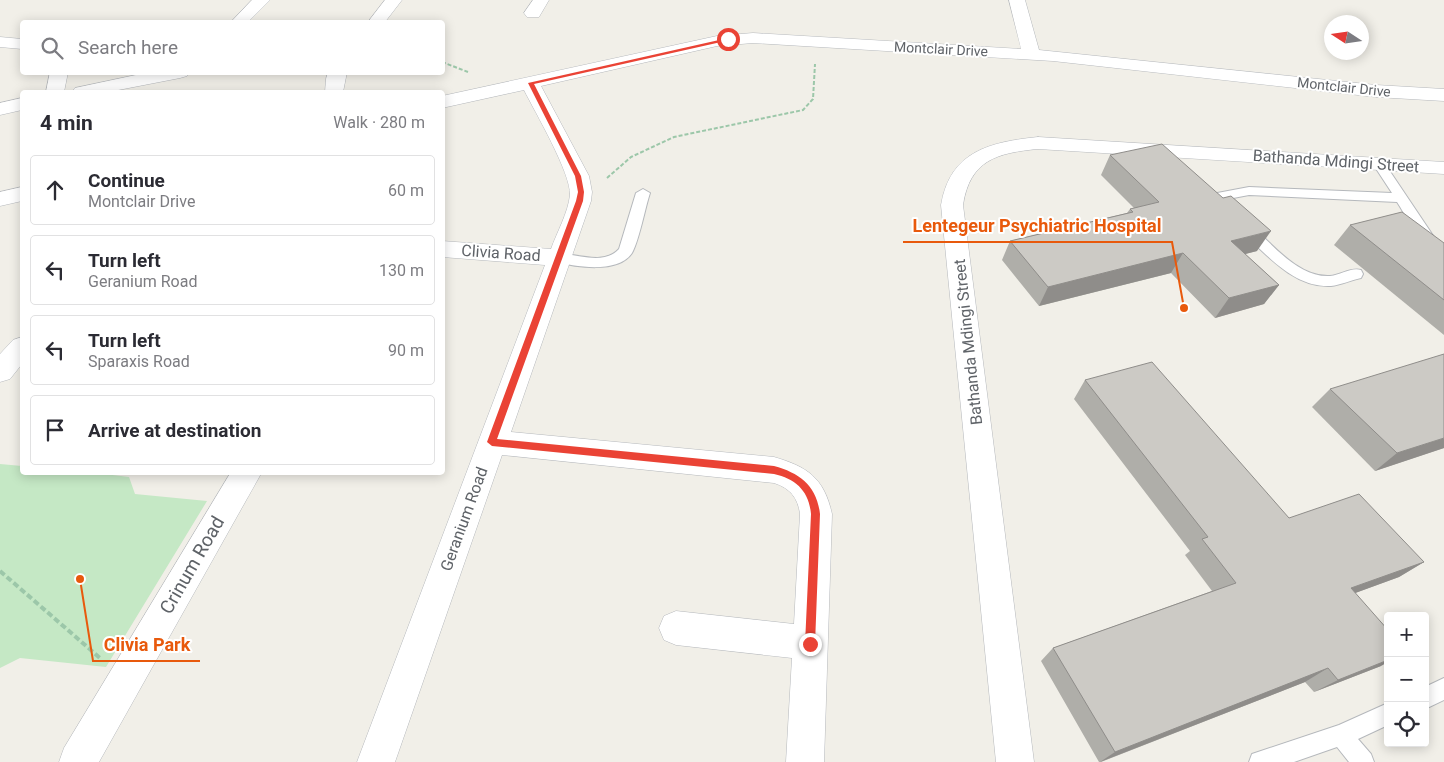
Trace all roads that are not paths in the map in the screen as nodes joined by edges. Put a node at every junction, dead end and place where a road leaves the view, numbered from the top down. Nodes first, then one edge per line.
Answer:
1 (262, 0) edge
2 (394, 0) edge
3 (1017, 0) edge
4 (241, 20) edge
5 (378, 20) edge
6 (0, 42) edge
7 (20, 44) edge
8 (1031, 54) junction
9 (58, 75) edge
10 (165, 75) edge
11 (337, 75) edge
12 (530, 83) junction
13 (55, 90) edge
14 (92, 90) edge
15 (334, 90) edge
16 (1444, 95) edge
17 (445, 101) edge
18 (20, 104) edge
19 (0, 109) edge
20 (1379, 164) junction
21 (1444, 168) edge
22 (1199, 186) edge
23 (643, 193) dead end
24 (20, 194) edge
25 (1212, 198) junction
26 (1401, 198) junction
27 (0, 199) edge
28 (445, 249) edge
29 (1444, 257) edge
30 (559, 258) junction
31 (1356, 274) dead end
32 (20, 350) edge
33 (0, 372) edge
34 (492, 442) junction
35 (245, 475) edge
36 (676, 628) dead end
37 (810, 644) junction
38 (1444, 689) edge
39 (1429, 696) edge
40 (1384, 716) edge
41 (1342, 735) junction
42 (78, 762) edge
43 (376, 762) edge
44 (805, 762) edge
45 (1015, 762) edge
46 (1260, 762) edge
47 (1362, 762) edge

1 - 4 street
2 - 5 street
3 - 8 street
6 - 7 street
8 - 12 street, Montclair Drive
8 - 16 street, Montclair Drive
9 - 13 street
10 - 14 street
11 - 15 street
12 - 17 street, Montclair Drive
12 - 30 street, Geranium Road
18 - 19 street
20 - 21 street, Bathanda Mdingi Street
20 - 26 lane
20 - 45 street, Bathanda Mdingi Street
22 - 25 lane
23 - 30 lane
24 - 27 street
25 - 26 lane
25 - 31 lane
26 - 29 lane
28 - 30 street, Clivia Road
30 - 34 street, Geranium Road
32 - 33 street
34 - 37 street
34 - 43 street, Geranium Road
35 - 42 street, Crinum Road
36 - 37 street
37 - 44 street
38 - 39 lane
40 - 41 lane
41 - 46 lane
41 - 47 lane

